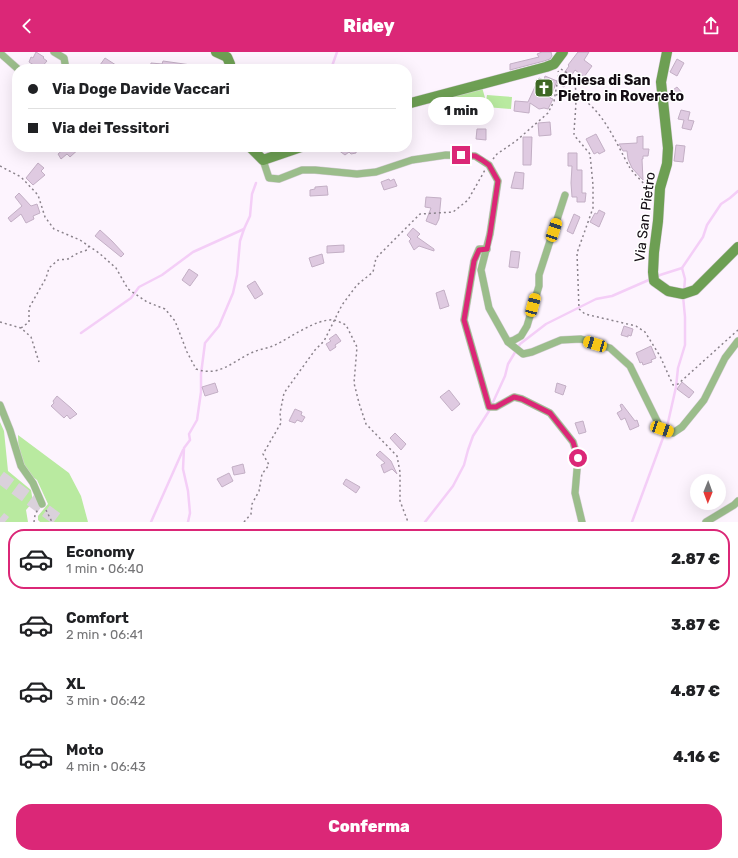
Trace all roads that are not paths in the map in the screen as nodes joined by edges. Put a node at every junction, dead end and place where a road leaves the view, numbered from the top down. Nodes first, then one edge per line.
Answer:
1 (54, 52) edge
2 (216, 52) edge
3 (563, 52) edge
4 (666, 52) edge
5 (0, 53) edge
6 (12, 64) edge
7 (65, 64) edge
8 (230, 64) edge
9 (412, 103) edge
10 (255, 152) edge
11 (286, 152) edge
12 (263, 160) junction
13 (565, 195) dead end
14 (738, 247) edge
15 (487, 249) junction
16 (738, 341) edge
17 (508, 342) junction
18 (0, 405) edge
19 (738, 501) edge
20 (42, 504) road end
21 (582, 522) edge
22 (706, 522) edge

1 - 7 street
2 - 8 street
3 - 9 street
4 - 14 street, Via San Pietro
5 - 6 street
10 - 12 street
11 - 12 street
12 - 15 street
13 - 17 street
15 - 17 street
15 - 21 street
16 - 17 street
18 - 20 street
19 - 22 street

